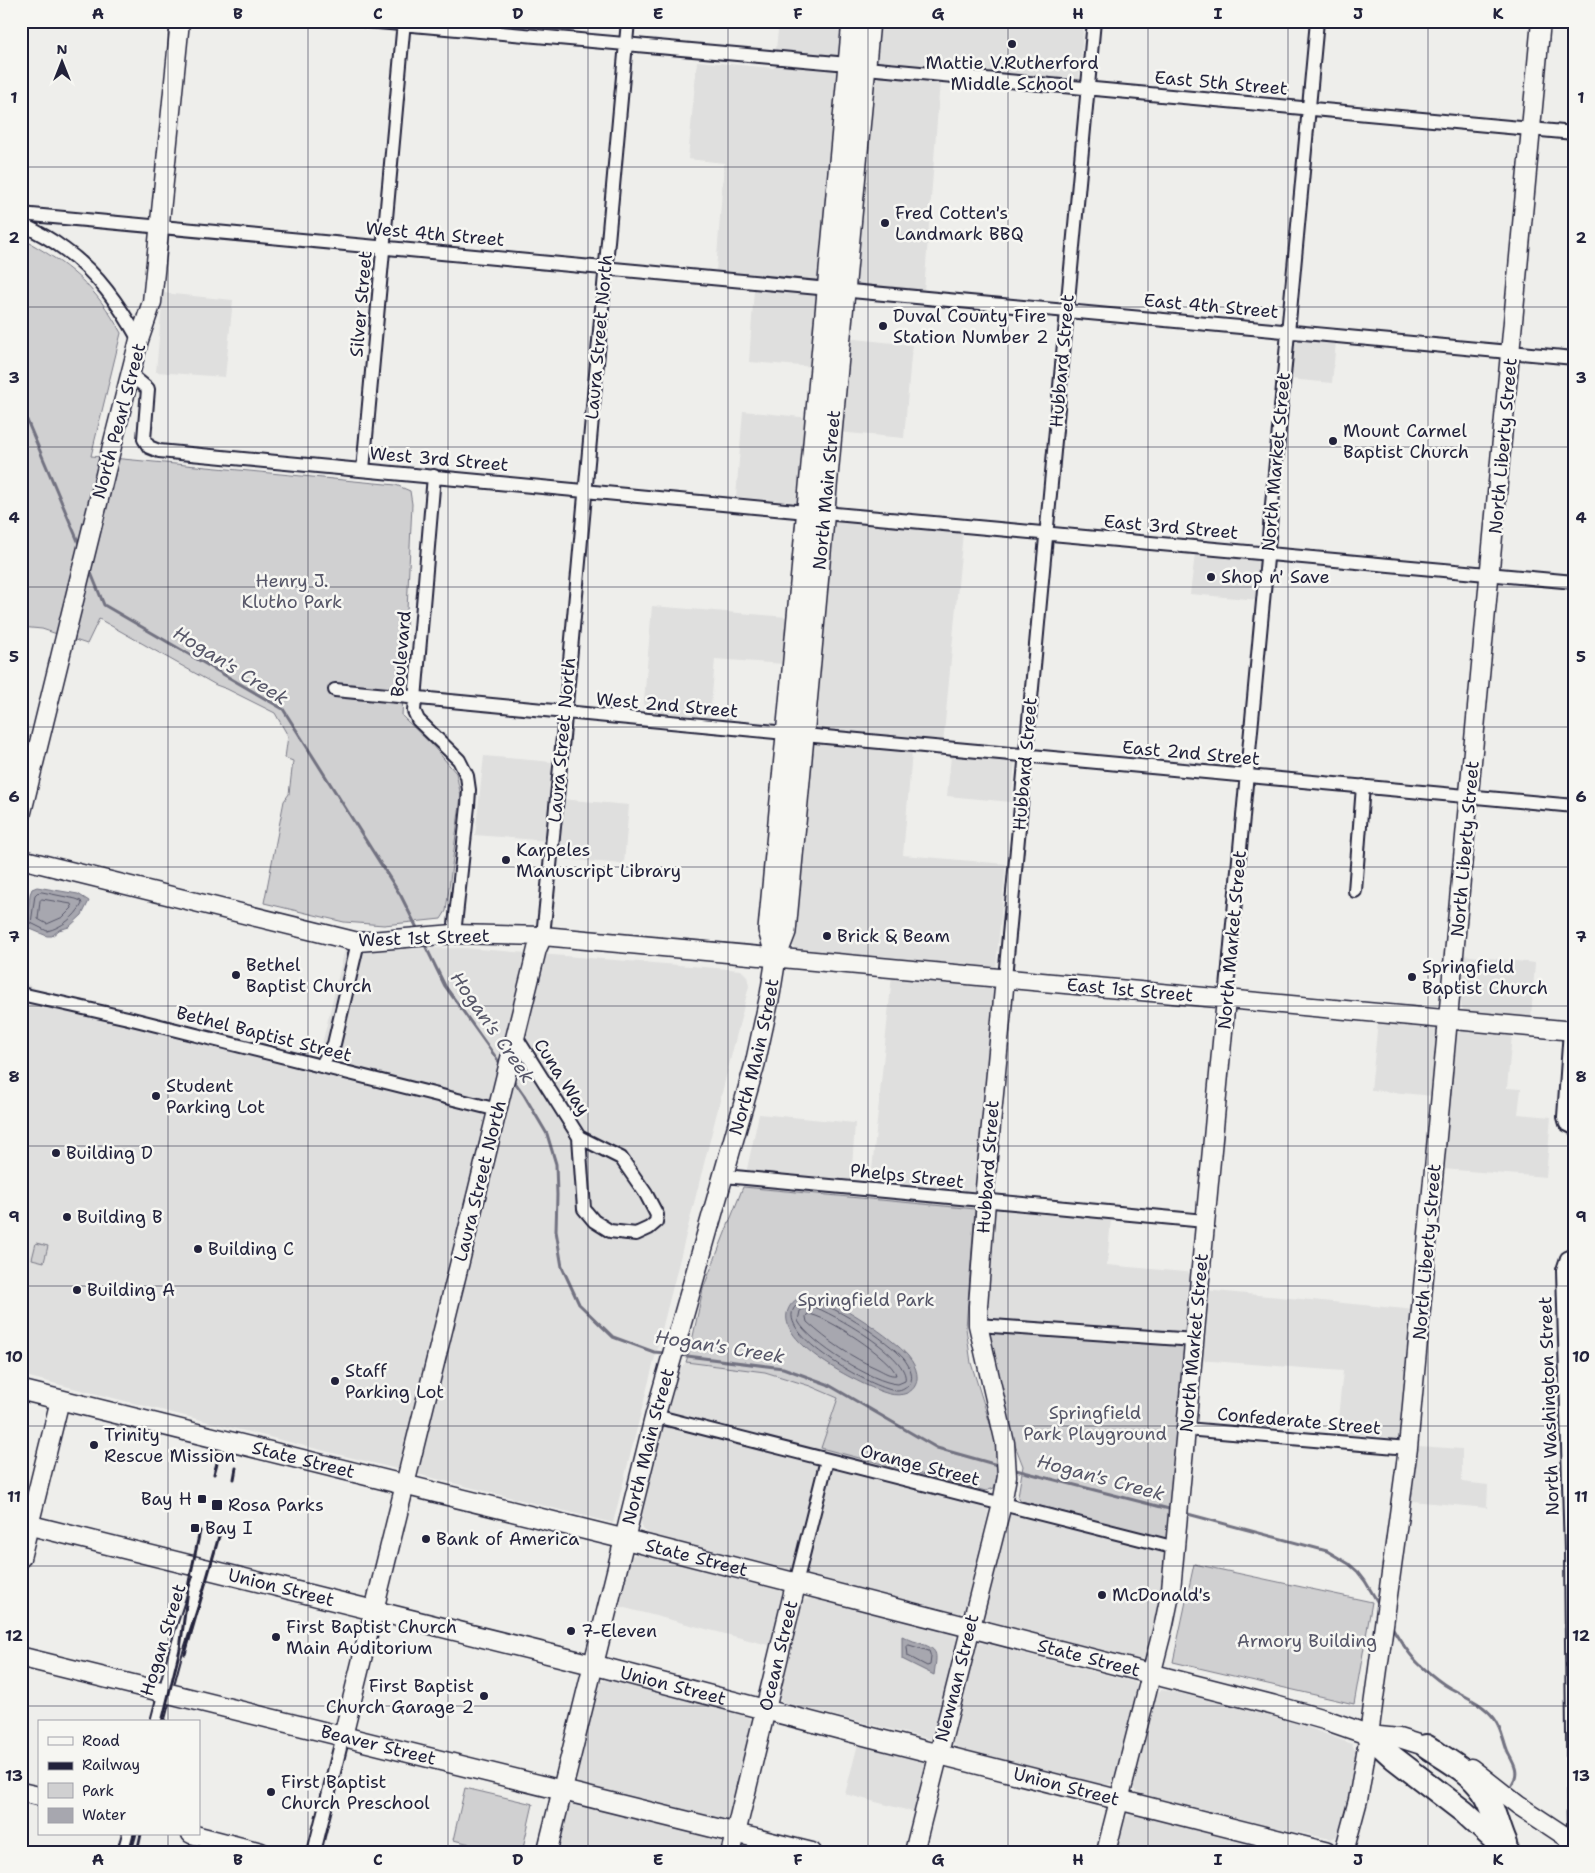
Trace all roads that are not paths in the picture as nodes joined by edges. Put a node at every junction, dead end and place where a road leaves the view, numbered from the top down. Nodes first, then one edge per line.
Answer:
1 (180, 21) edge
2 (367, 21) edge
3 (628, 21) edge
4 (852, 21) edge
5 (870, 21) edge
6 (1094, 21) edge
7 (1317, 21) edge
8 (1541, 21) edge
9 (404, 23) edge
10 (626, 45) junction
11 (857, 66) junction
12 (1088, 89) junction
13 (1309, 109) junction
14 (1531, 129) junction
15 (1574, 133) edge
16 (21, 214) edge
17 (21, 224) edge
18 (161, 227) junction
19 (384, 247) junction
20 (606, 268) junction
21 (836, 289) junction
22 (1066, 311) junction
23 (1288, 331) junction
24 (139, 340) junction
25 (1511, 352) junction
26 (1574, 358) edge
27 (131, 375) junction
28 (363, 470) junction
29 (434, 476) junction
30 (585, 490) junction
31 (816, 512) junction
32 (1046, 533) junction
33 (1268, 554) junction
34 (1491, 574) junction
35 (1574, 582) edge
36 (335, 690) dead end
37 (414, 698) junction
38 (566, 712) junction
39 (795, 734) junction
40 (1026, 756) junction
41 (1247, 776) junction
42 (1363, 786) junction
43 (1470, 796) junction
44 (1574, 806) edge
45 (21, 816) edge
46 (21, 859) edge
47 (1355, 891) dead end
48 (454, 934) junction
49 (543, 936) junction
50 (358, 942) junction
51 (776, 958) junction
52 (1005, 978) junction
53 (21, 994) edge
54 (1226, 999) junction
55 (1449, 1019) junction
56 (1572, 1030) edge
57 (516, 1037) junction
58 (321, 1066) junction
59 (498, 1110) junction
60 (1570, 1126) edge
61 (579, 1136) junction
62 (724, 1176) junction
63 (986, 1202) junction
64 (1205, 1221) junction
65 (1570, 1257) edge
66 (978, 1325) junction
67 (1195, 1340) junction
68 (21, 1390) edge
69 (60, 1400) junction
70 (1570, 1407) edge
71 (655, 1416) junction
72 (1186, 1429) junction
73 (1408, 1448) junction
74 (827, 1460) junction
75 (405, 1485) junction
76 (1002, 1504) junction
77 (25, 1524) edge
78 (624, 1540) junction
79 (1176, 1548) junction
80 (21, 1558) edge
81 (203, 1568) junction
82 (796, 1583) junction
83 (373, 1611) junction
84 (970, 1628) junction
85 (21, 1657) edge
86 (594, 1665) junction
87 (1150, 1674) junction
88 (164, 1692) junction
89 (766, 1709) junction
90 (157, 1720) edge
91 (1369, 1735) junction
92 (343, 1736) junction
93 (1426, 1746) junction
94 (938, 1754) junction
95 (562, 1790) junction
96 (21, 1792) edge
97 (38, 1796) edge
98 (1120, 1800) junction
99 (1574, 1824) edge
100 (735, 1832) junction
101 (128, 1836) edge
102 (199, 1836) edge
103 (1574, 1842) edge
104 (124, 1852) edge
105 (261, 1852) edge
106 (314, 1852) edge
107 (547, 1852) edge
108 (731, 1852) edge
109 (812, 1852) edge
110 (914, 1852) edge
111 (1106, 1852) edge
112 (1326, 1852) edge
113 (1344, 1852) edge
114 (1508, 1852) edge

1 - 18 street, North Pearl Street
2 - 9 street, East 5th Street
3 - 10 street, Laura Street North
4 - 11 main road, North Main Street
5 - 11 main road, North Main Street
6 - 12 street, Hubbard Street
7 - 13 street, North Market Street
8 - 14 street, North Liberty Street
9 - 10 street, East 5th Street
9 - 19 street, Silver Street
10 - 11 street, East 5th Street
10 - 20 street, Laura Street North
11 - 12 street, East 5th Street
11 - 21 main road, North Main Street
12 - 13 street, East 5th Street
12 - 22 street, Hubbard Street
13 - 14 street, East 5th Street
13 - 23 street, North Market Street
14 - 15 street, East 5th Street
14 - 25 street, North Liberty Street
16 - 18 street, West 4th Street
17 - 24 street
18 - 19 street, West 4th Street
18 - 24 street, North Pearl Street
19 - 20 street, West 4th Street
19 - 28 street, Silver Street
20 - 21 street, West 4th Street
20 - 30 street, Laura Street North
21 - 22 street, East 4th Street
21 - 31 main road, North Main Street
22 - 23 street, East 4th Street
22 - 32 street, Hubbard Street
23 - 25 street, East 4th Street
23 - 33 street, North Market Street
24 - 27 street, North Pearl Street
25 - 26 street, East 4th Street
25 - 34 street, North Liberty Street
27 - 28 street, West 3rd Street
27 - 45 street, North Pearl Street
28 - 29 street, West 3rd Street
29 - 30 street, West 3rd Street
29 - 37 street, Boulevard
30 - 31 street, West 3rd Street
30 - 38 street, Laura Street North
31 - 32 street, East 3rd Street
31 - 39 main road, North Main Street
32 - 33 street, East 3rd Street
32 - 40 street, Hubbard Street
33 - 34 street, East 3rd Street
33 - 41 street, North Market Street
34 - 35 street, East 3rd Street
34 - 43 street, North Liberty Street
36 - 37 street, West 2nd Street
37 - 38 street, West 2nd Street
37 - 48 street, Boulevard
38 - 39 street, West 2nd Street
38 - 49 street, Laura Street North
39 - 40 street, East 2nd Street
39 - 51 main road, North Main Street
40 - 41 street, East 2nd Street
40 - 52 street, Hubbard Street
41 - 42 street, East 2nd Street
41 - 54 street, North Market Street
42 - 43 street, East 2nd Street
42 - 47 street
43 - 44 street, East 2nd Street
43 - 55 street, North Liberty Street
46 - 50 street, West 1st Street
48 - 49 street, West 1st Street
48 - 50 street, West 1st Street
49 - 51 street, West 1st Street
49 - 57 street, Laura Street North
50 - 58 street
51 - 52 street, East 1st Street
51 - 62 main road, North Main Street
52 - 54 street, East 1st Street
52 - 63 street, Hubbard Street
53 - 58 street, Bethel Baptist Street
54 - 55 street, East 1st Street
54 - 64 street, North Market Street
55 - 56 street, East 1st Street
55 - 73 street, North Liberty Street
56 - 60 street
57 - 59 street, Laura Street North
57 - 61 street, Cuna Way
58 - 59 street, Bethel Baptist Street
59 - 75 street, Laura Street North
61 - 61 street, Cuna Way
62 - 63 street, Phelps Street
62 - 71 main road, North Main Street
63 - 64 street, Phelps Street
63 - 66 street, Hubbard Street
64 - 67 street, North Market Street
65 - 70 street, North Washington Street
66 - 67 street
66 - 76 street, Hubbard Street
67 - 72 street, North Market Street
68 - 69 main road, State Street
69 - 75 main road, State Street
69 - 77 street
70 - 99 street, North Washington Street
71 - 74 street, Orange Street
71 - 78 main road, North Main Street
72 - 73 street, Confederate Street
72 - 79 street, North Market Street
73 - 91 street, North Liberty Street
74 - 76 street, Orange Street
74 - 82 street, Ocean Street
75 - 78 main road, State Street
75 - 83 street, Laura Street North
76 - 79 street, Orange Street
76 - 84 street, Newnan Street
77 - 80 street
77 - 81 main road, Union Street
78 - 82 main road, State Street
78 - 86 main road, North Main Street
79 - 87 street, North Market Street
81 - 83 main road, Union Street
81 - 88 street, Hogan Street
82 - 84 main road, State Street
82 - 89 main road, Ocean Street
83 - 86 main road, Union Street
83 - 92 street, Laura Street North
84 - 87 main road, State Street
84 - 94 street, Newnan Street
85 - 88 main road, Beaver Street
86 - 89 main road, Union Street
86 - 95 main road, North Main Street
87 - 91 main road, State Street
87 - 98 street, North Market Street
88 - 90 street, Hogan Street
88 - 92 main road, Beaver Street
89 - 94 main road, Union Street
89 - 100 main road, Ocean Street
91 - 93 street
91 - 113 street, North Liberty Street
91 - 114 highway
92 - 95 main road, Beaver Street
92 - 106 street
93 - 103 street
93 - 114 highway
94 - 98 main road, Union Street
94 - 110 street, Newnan Street
95 - 100 main road, Beaver Street
95 - 107 main road, North Main Street
96 - 97 street
98 - 111 street, North Market Street
98 - 112 main road, Union Street
100 - 108 main road, Ocean Street
100 - 109 street
101 - 104 street
102 - 105 street

